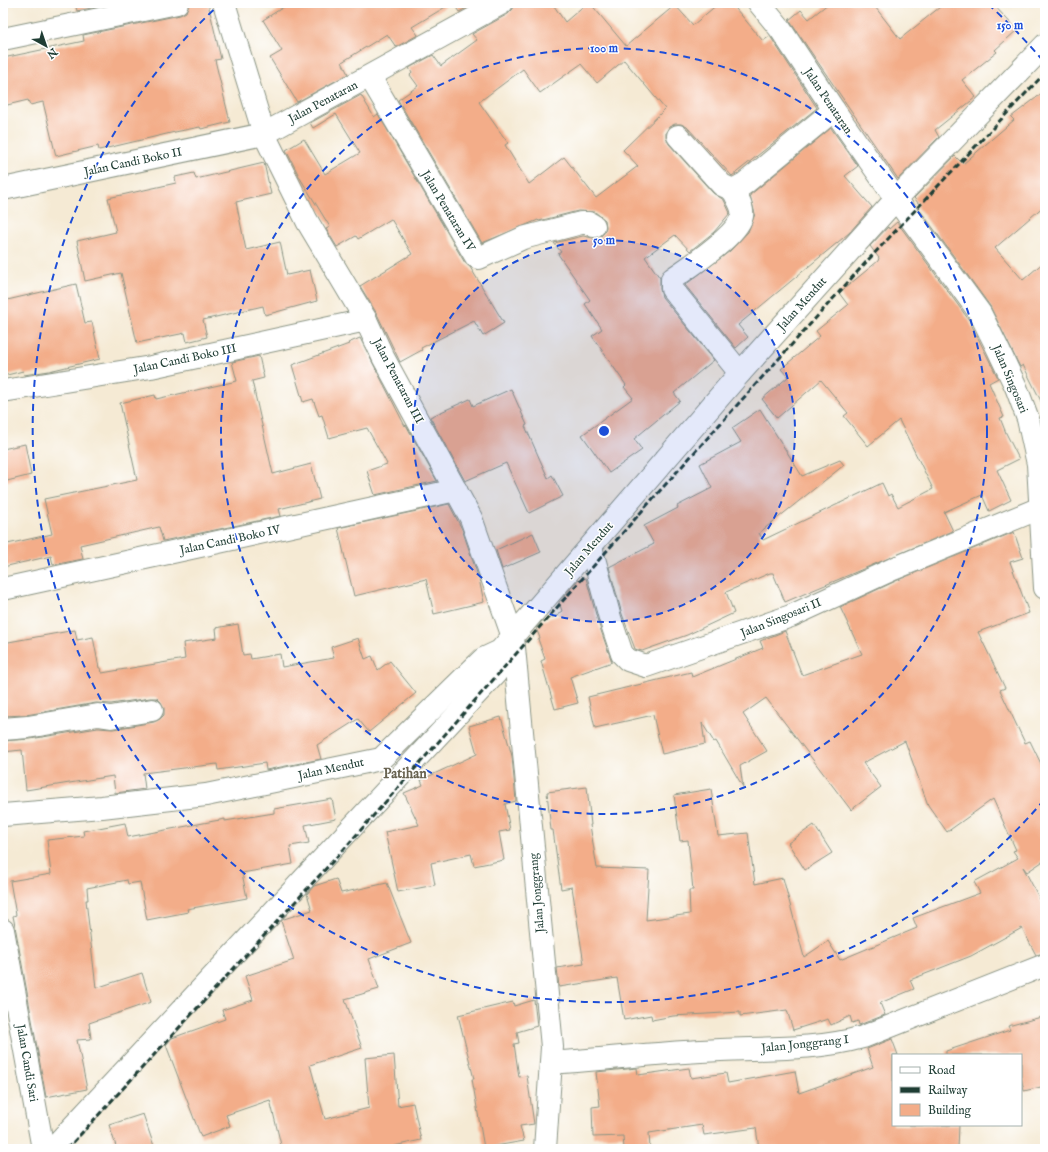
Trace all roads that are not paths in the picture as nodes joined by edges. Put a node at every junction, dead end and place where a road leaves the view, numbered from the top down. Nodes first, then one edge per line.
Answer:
1 (177, 3) edge
2 (224, 3) edge
3 (502, 3) edge
4 (759, 3) edge
5 (3, 39) edge
6 (1045, 45) edge
7 (370, 77) junction
8 (834, 110) junction
9 (264, 134) junction
10 (678, 136) dead end
11 (3, 189) edge
12 (733, 190) junction
13 (896, 199) junction
14 (594, 226) dead end
15 (366, 320) junction
16 (740, 373) junction
17 (3, 391) edge
18 (456, 490) junction
19 (1043, 507) edge
20 (591, 547) junction
21 (1045, 588) edge
22 (3, 589) edge
23 (506, 644) junction
24 (152, 710) dead end
25 (431, 711) junction
26 (3, 729) edge
27 (444, 730) junction
28 (381, 759) junction
29 (393, 784) junction
30 (3, 815) edge
31 (3, 930) edge
32 (1045, 965) edge
33 (551, 1063) junction
34 (540, 1147) edge
35 (43, 1149) edge
36 (52, 1149) edge

1 - 5 street
2 - 9 street
3 - 7 street, Jalan Penataran
4 - 8 street, Jalan Penataran
6 - 13 street, Jalan Mendut
7 - 9 street, Jalan Penataran
7 - 14 street, Jalan Penataran IV
8 - 12 street
8 - 13 street, Jalan Penataran
9 - 11 street, Jalan Candi Boko II
9 - 15 street, Jalan Penataran III
10 - 12 street
12 - 16 street
13 - 16 street, Jalan Mendut
13 - 19 street, Jalan Singosari
15 - 17 street, Jalan Candi Boko III
15 - 18 street, Jalan Penataran III
16 - 20 street, Jalan Mendut
18 - 22 street, Jalan Candi Boko IV
18 - 23 street, Jalan Penataran III
19 - 20 street, Jalan Singosari II
19 - 21 street, Jalan Singosari
20 - 23 street, Jalan Mendut
23 - 25 street, Jalan Mendut
23 - 27 street
23 - 33 street, Jalan Jonggrang
24 - 26 street
25 - 27 street
25 - 28 street, Jalan Mendut
27 - 29 street
28 - 29 street
28 - 30 street, Jalan Mendut
29 - 36 street
31 - 35 street, Jalan Candi Sari
32 - 33 street, Jalan Jonggrang I
33 - 34 street, Jalan Jonggrang

